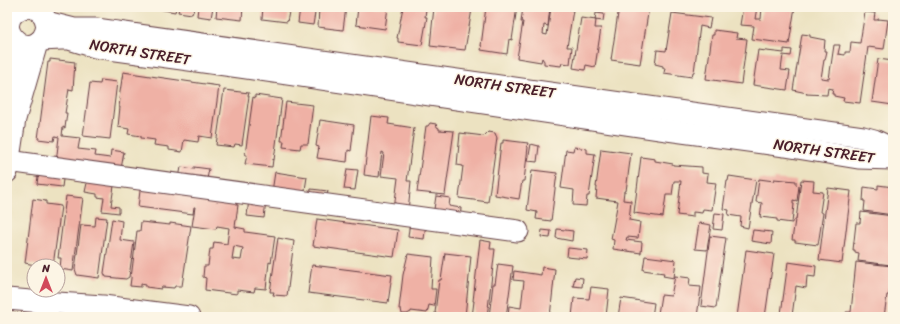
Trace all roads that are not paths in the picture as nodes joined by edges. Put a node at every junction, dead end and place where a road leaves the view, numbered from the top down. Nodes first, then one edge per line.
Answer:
1 (30, 17) edge
2 (11, 37) edge
3 (346, 73) junction
4 (663, 108) junction
5 (15, 119) junction
6 (660, 129) junction
7 (893, 149) edge
8 (893, 159) edge
9 (8, 167) edge
10 (518, 231) dead end
11 (7, 299) edge
12 (7, 312) edge
13 (46, 317) edge
14 (189, 317) edge

1 - 2 street
1 - 3 street, NORTH STREET
1 - 5 street
2 - 5 street
3 - 4 street, NORTH STREET
3 - 6 street, NORTH STREET
4 - 6 street
4 - 7 street, NORTH STREET
5 - 9 street
6 - 8 street, NORTH STREET
9 - 10 street
11 - 14 street
12 - 13 street

